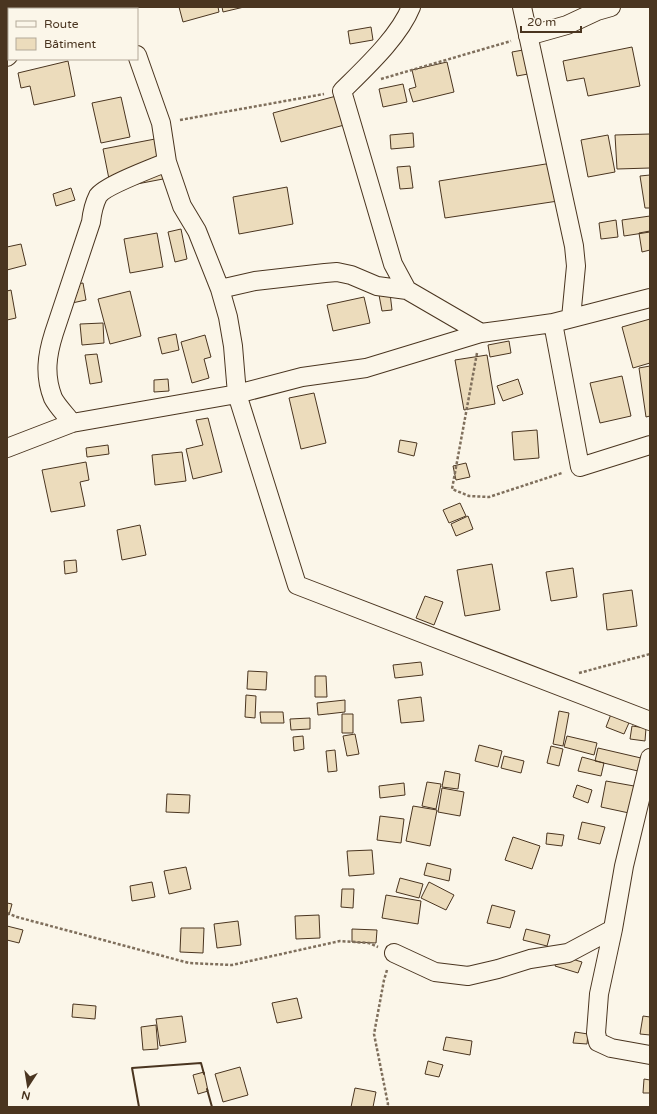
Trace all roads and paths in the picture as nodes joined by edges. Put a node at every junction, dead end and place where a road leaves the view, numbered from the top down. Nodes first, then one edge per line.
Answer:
1 (411, 7) edge
2 (522, 7) edge
3 (611, 7) edge
4 (528, 36) junction
5 (138, 58) edge
6 (167, 162) junction
7 (220, 289) junction
8 (407, 290) junction
9 (650, 298) edge
10 (571, 318) junction
11 (553, 323) junction
12 (481, 333) junction
13 (237, 394) junction
14 (72, 423) junction
15 (650, 445) edge
16 (7, 448) edge
17 (580, 467) junction
18 (650, 654) edge
19 (576, 674) dead end
20 (650, 721) edge
21 (650, 758) edge
22 (7, 913) edge
23 (613, 929) junction
24 (394, 953) junction
25 (650, 1055) edge
26 (388, 1107) edge

1 - 8 street
2 - 4 street
3 - 4 street
4 - 10 street
5 - 6 street
6 - 7 street
6 - 14 street
7 - 8 street
7 - 13 street
8 - 12 street
9 - 10 street
10 - 11 street
11 - 12 street
11 - 17 street
12 - 13 street
12 - 17 path
13 - 14 street
13 - 20 street
14 - 16 street
15 - 17 street
18 - 19 path
21 - 23 street
22 - 24 path
23 - 24 street
23 - 25 street
24 - 26 path

